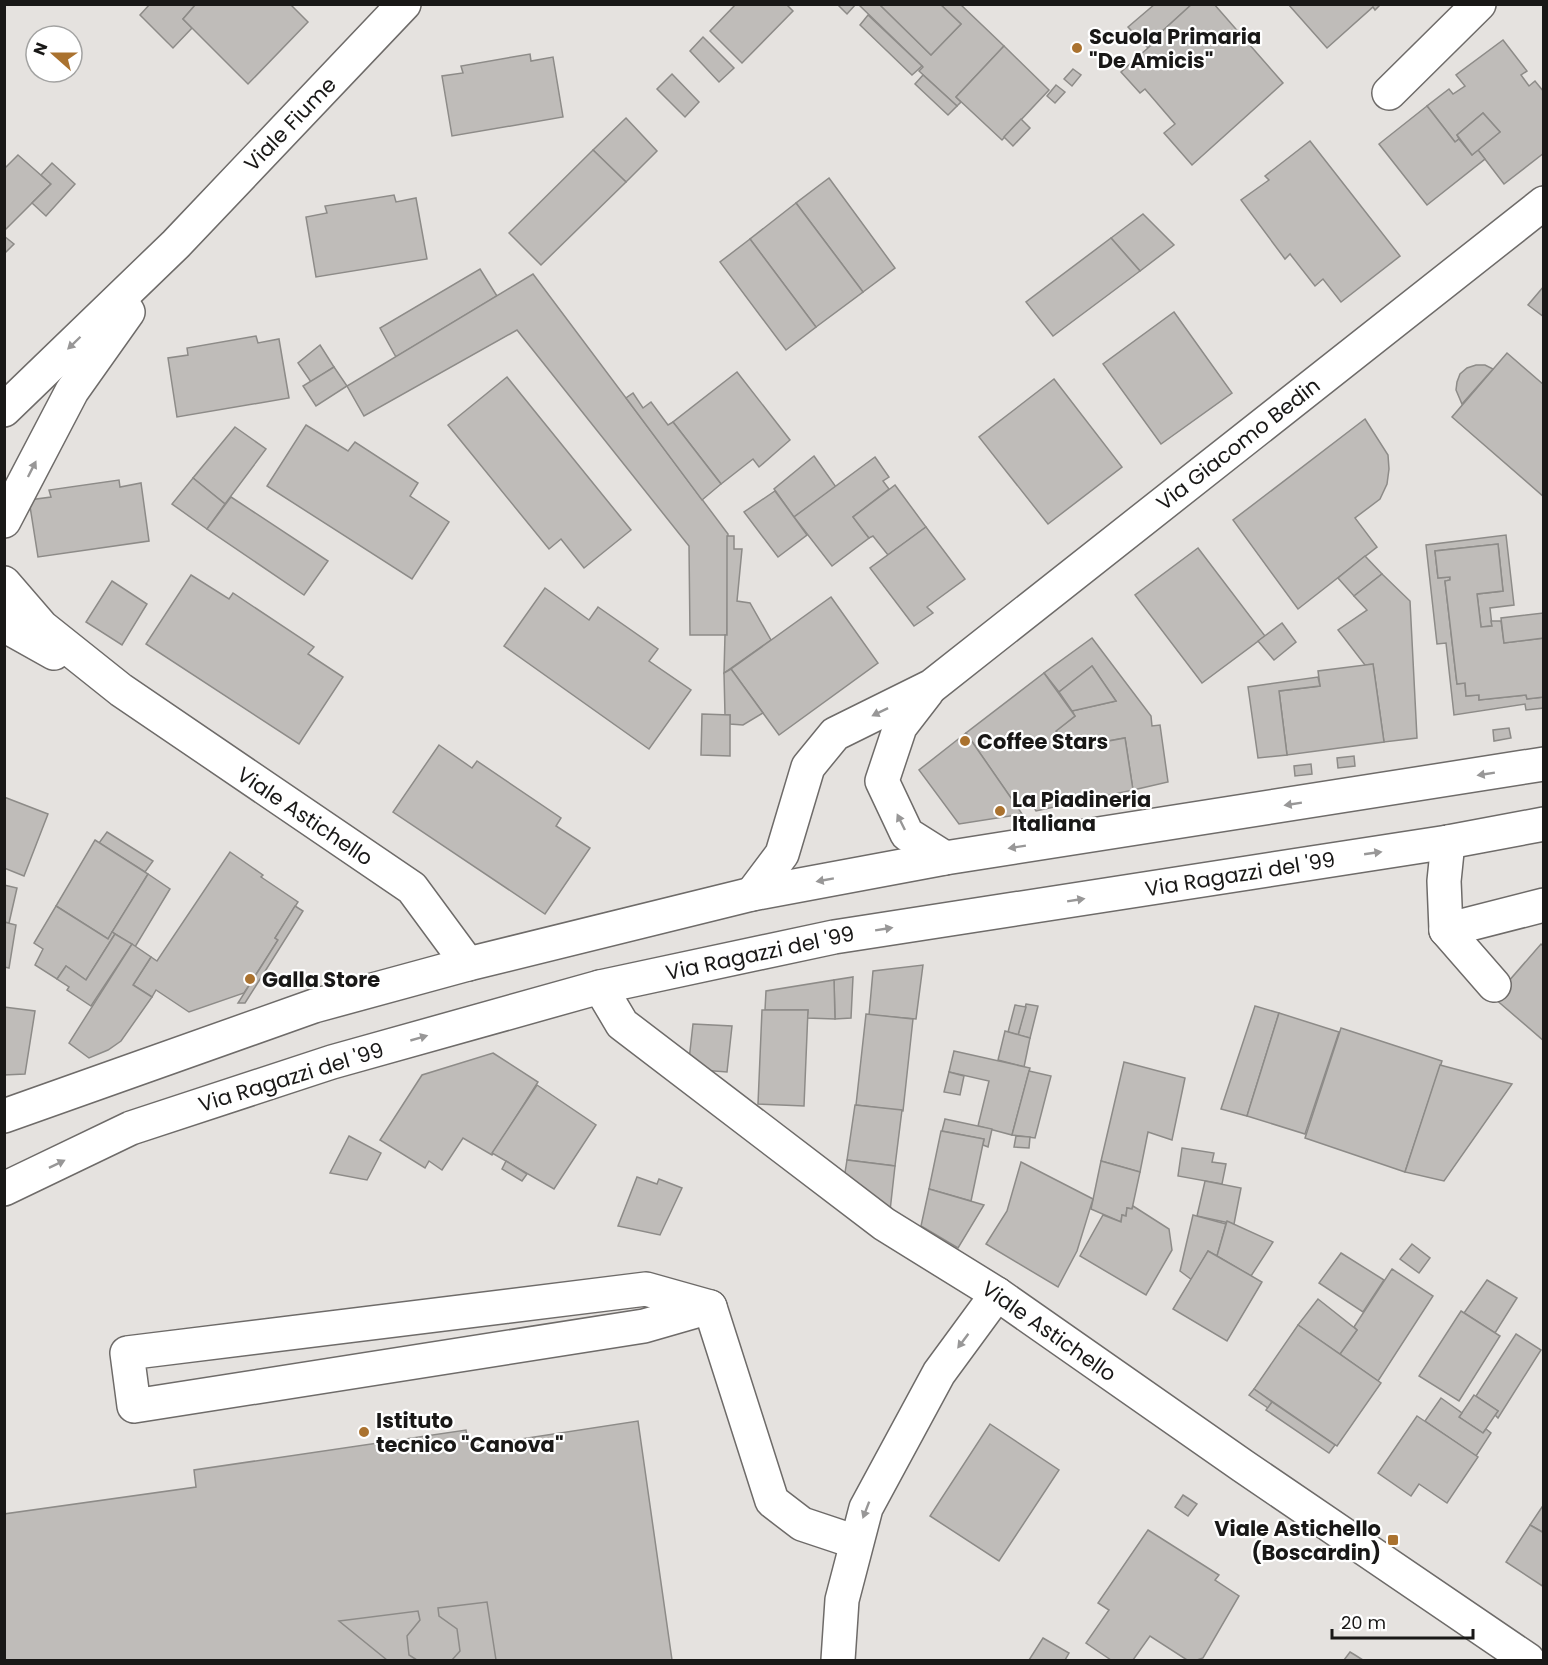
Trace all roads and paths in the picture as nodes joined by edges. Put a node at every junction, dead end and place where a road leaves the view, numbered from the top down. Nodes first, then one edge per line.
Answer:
1 (404, 4) edge
2 (1479, 4) edge
3 (1389, 93) dead end
4 (1544, 202) edge
5 (176, 244) junction
6 (4, 410) edge
7 (4, 521) edge
8 (4, 583) edge
9 (4, 625) edge
10 (932, 686) junction
11 (121, 690) junction
12 (1544, 765) edge
13 (1544, 824) edge
14 (1448, 842) junction
15 (945, 858) junction
16 (752, 894) junction
17 (1544, 905) edge
18 (1446, 930) junction
19 (468, 964) junction
20 (1494, 985) dead end
21 (600, 987) junction
22 (4, 1116) edge
23 (4, 1189) edge
24 (997, 1294) junction
25 (710, 1307) junction
26 (856, 1542) junction
27 (1519, 1658) edge
28 (838, 1660) edge

1 - 5 street, Viale Fiume
2 - 3 street
4 - 10 street, Via Giacomo Bedin
5 -> 6 street, Viale Fiume
7 -> 5 street, Viale Fiume
8 - 11 street, Viale Astichello
9 - 11 street, Viale Astichello
15 -> 10 street, Via Giacomo Bedin
10 -> 16 street, Via Giacomo Bedin
11 - 19 street, Viale Astichello
12 -> 15 street
13 - 14 street, Via Ragazzi del '99
14 - 18 street
21 -> 14 street, Via Ragazzi del '99
15 -> 16 street
16 - 19 street
17 - 18 street
18 - 20 street
19 - 22 street
23 -> 21 street, Via Ragazzi del '99
21 - 24 street, Viale Astichello
24 -> 26 street
24 - 27 street, Viale Astichello
25 - 25 street
25 - 26 street
26 - 28 street

